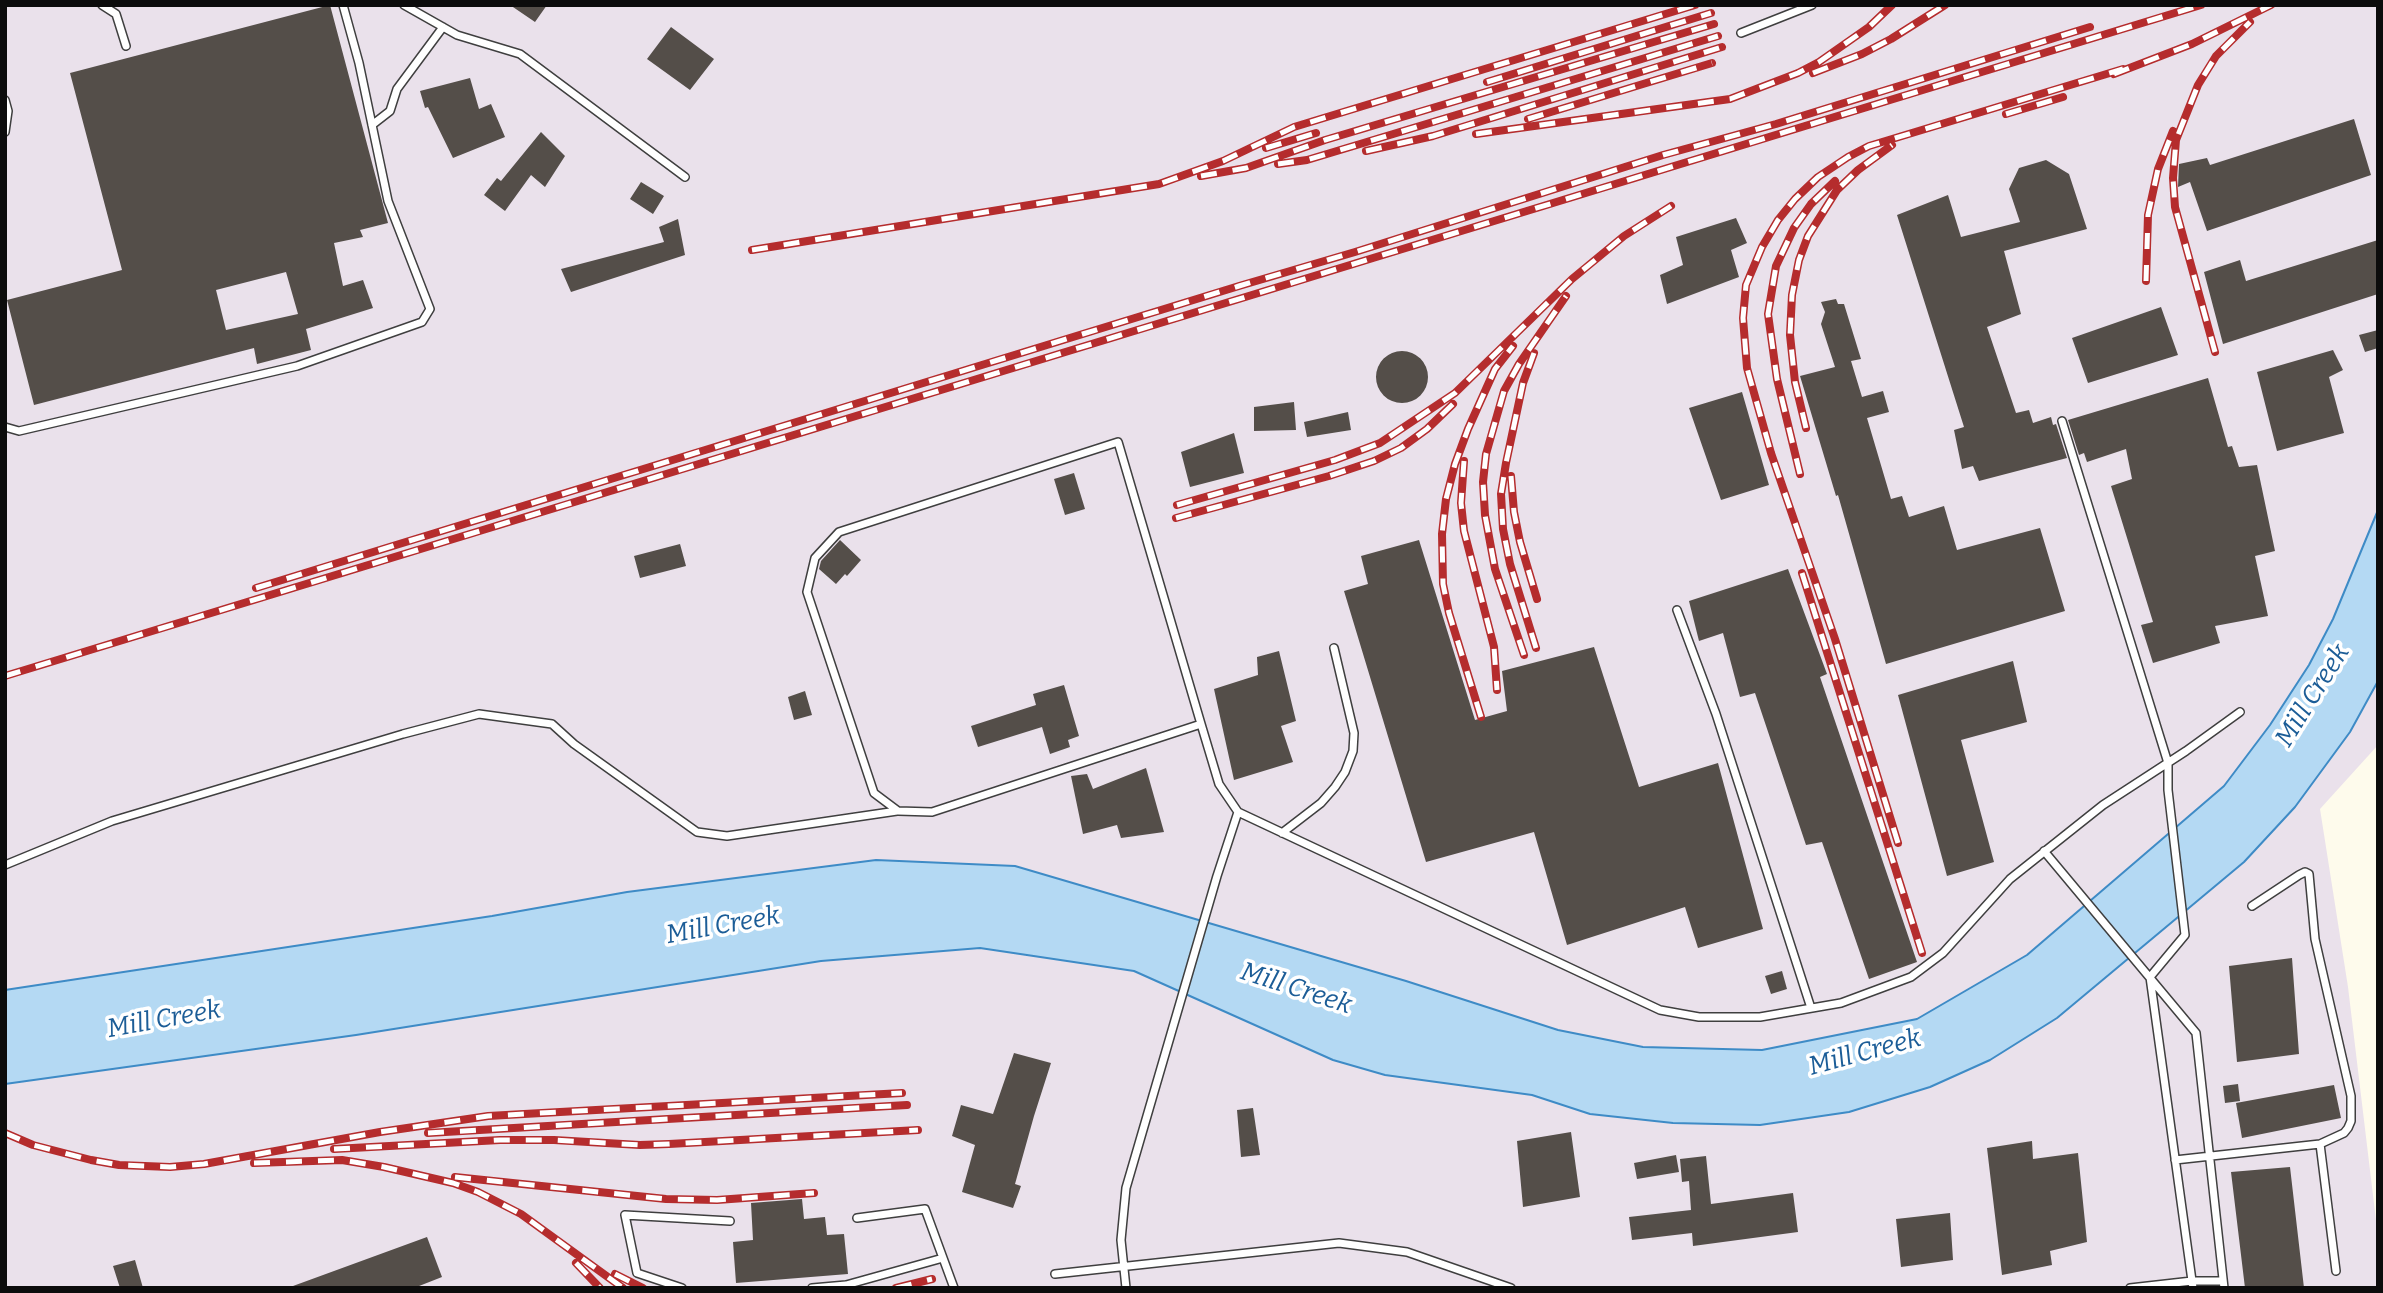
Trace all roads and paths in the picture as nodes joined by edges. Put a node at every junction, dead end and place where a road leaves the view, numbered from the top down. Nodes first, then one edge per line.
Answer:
1 (102, 5) edge
2 (343, 5) edge
3 (404, 5) edge
4 (1812, 5) edge
5 (443, 27) junction
6 (1741, 33) dead end
7 (126, 46) dead end
8 (5, 100) edge
9 (372, 125) junction
10 (5, 132) edge
11 (685, 177) dead end
12 (2062, 421) dead end
13 (5, 427) edge
14 (1676, 610) dead end
15 (1334, 648) dead end
16 (2240, 712) dead end
17 (1201, 724) junction
18 (2168, 763) junction
19 (898, 811) junction
20 (1238, 812) junction
21 (1282, 833) junction
22 (2044, 851) junction
23 (5, 864) edge
24 (2252, 906) dead end
25 (2150, 977) junction
26 (1811, 1009) junction
27 (2320, 1144) junction
28 (2210, 1157) junction
29 (2175, 1160) junction
30 (857, 1218) dead end
31 (730, 1221) dead end
32 (943, 1258) junction
33 (1123, 1265) junction
34 (2336, 1271) dead end
35 (1055, 1274) dead end
36 (2192, 1284) edge
37 (2224, 1284) edge
38 (682, 1288) edge
39 (812, 1288) edge
40 (954, 1288) edge
41 (1126, 1288) edge
42 (1511, 1288) edge
43 (2130, 1288) edge

1 - 7 lane
2 - 9 lane
3 - 5 lane
4 - 6 lane
5 - 9 lane
5 - 11 lane
8 - 10 lane
9 - 13 lane
12 - 18 lane
14 - 26 lane
15 - 21 lane
16 - 18 lane
17 - 19 lane
17 - 19 lane
17 - 20 lane
18 - 22 lane
18 - 25 lane
19 - 23 lane
20 - 21 lane
20 - 33 lane
21 - 26 lane
22 - 25 lane
22 - 26 lane
24 - 27 lane
25 - 28 lane
25 - 29 lane
27 - 28 lane
27 - 34 lane
28 - 29 lane
28 - 37 lane
29 - 36 lane
30 - 32 lane
31 - 38 lane
32 - 39 lane
32 - 40 lane
33 - 35 lane
33 - 41 lane
33 - 42 lane
36 - 37 lane
36 - 43 lane

